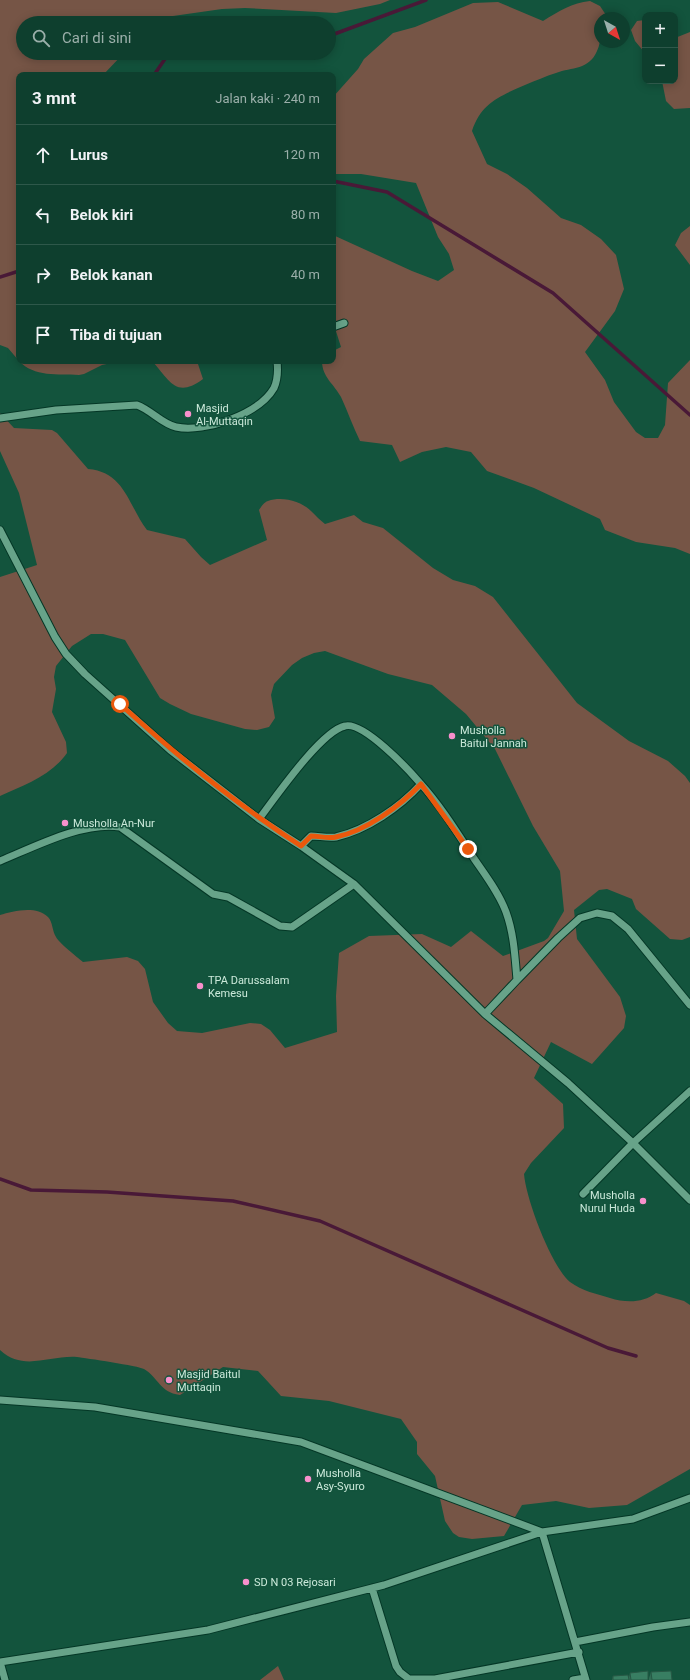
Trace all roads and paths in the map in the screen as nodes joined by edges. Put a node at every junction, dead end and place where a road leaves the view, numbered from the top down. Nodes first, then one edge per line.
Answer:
1 (344, 323) dead end
2 (336, 326) edge
3 (277, 364) edge
4 (0, 418) edge
5 (0, 530) edge
6 (421, 784) junction
7 (259, 818) junction
8 (301, 846) junction
9 (0, 861) edge
10 (354, 884) junction
11 (517, 980) junction
12 (690, 1004) edge
13 (485, 1014) junction
14 (690, 1091) edge
15 (633, 1143) junction
16 (583, 1194) dead end
17 (690, 1200) edge
18 (0, 1400) edge
19 (690, 1498) edge
20 (542, 1532) junction
21 (372, 1588) junction
22 (690, 1622) edge
23 (575, 1642) junction
24 (579, 1652) junction
25 (0, 1662) edge
26 (586, 1679) edge
27 (5, 1680) edge
28 (573, 1680) edge

1 - 2 street
3 - 4 street
5 - 7 street
6 - 7 street
6 - 8 street
6 - 11 street
7 - 8 street
8 - 10 street
9 - 10 street
10 - 13 street
11 - 12 street
11 - 13 street
13 - 15 street
14 - 15 street
15 - 16 street
15 - 17 street
18 - 20 street
19 - 20 street
20 - 21 street
20 - 23 street
21 - 24 street
21 - 25 street
22 - 23 street
23 - 24 street
24 - 26 street
25 - 27 street
26 - 28 street

